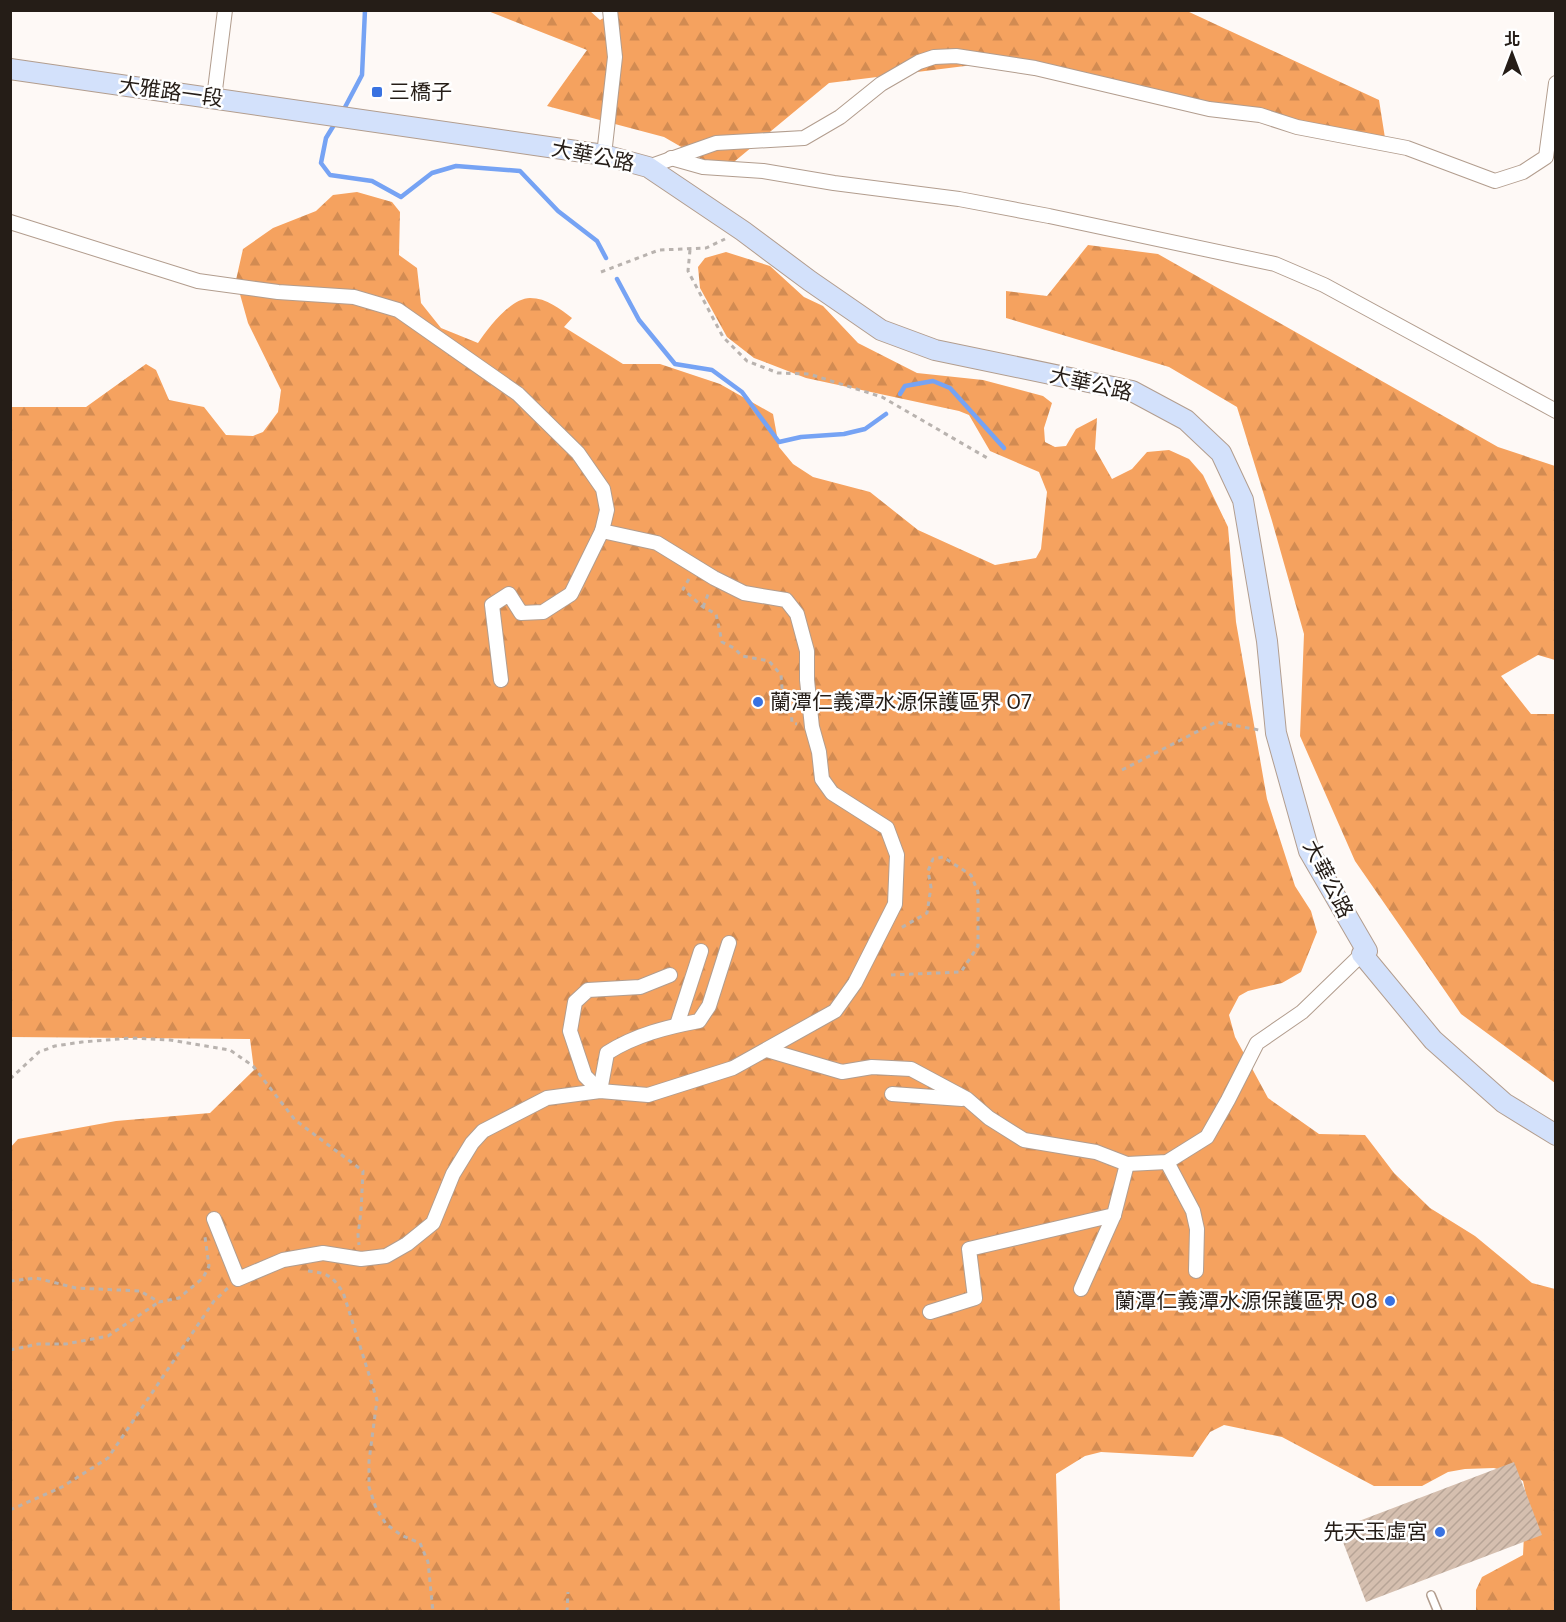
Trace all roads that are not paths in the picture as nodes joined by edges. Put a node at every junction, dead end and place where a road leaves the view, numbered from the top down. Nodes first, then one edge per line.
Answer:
1 (225, 10) edge
2 (610, 10) edge
3 (10, 69) edge
4 (1556, 83) edge
5 (214, 98) junction
6 (340, 116) joint
7 (604, 155) junction
8 (671, 158) junction
9 (648, 167) junction
10 (10, 222) edge
11 (1556, 411) edge
12 (602, 531) junction
13 (501, 680) dead end
14 (729, 943) dead end
15 (701, 951) dead end
16 (1362, 954) junction
17 (670, 975) dead end
18 (677, 1025) junction
19 (767, 1050) junction
20 (600, 1091) junction
21 (892, 1094) dead end
22 (967, 1099) junction
23 (1556, 1135) edge
24 (1167, 1162) junction
25 (1126, 1164) junction
26 (1114, 1215) junction
27 (214, 1219) road end
28 (1196, 1271) dead end
29 (1081, 1289) dead end
30 (930, 1312) dead end
31 (1431, 1595) dead end
32 (1438, 1611) edge

1 - 5 street
2 - 7 street
3 - 5 main road, 大雅路一段
4 - 8 street
5 - 6 main road, 大雅路一段
6 - 7 main road, 大華公路
7 - 9 main road, 大華公路
8 - 9 street
8 - 11 street
9 - 16 main road, 大華公路
10 - 12 street
12 - 13 street
12 - 19 street
14 - 18 street
15 - 18 street
16 - 23 main road, 大華公路
16 - 24 street
17 - 20 street
18 - 20 street
19 - 20 street
19 - 22 street
20 - 27 street
21 - 22 street
22 - 25 street
24 - 25 street
24 - 28 street
25 - 26 street
26 - 29 street
26 - 30 street
31 - 32 lane

